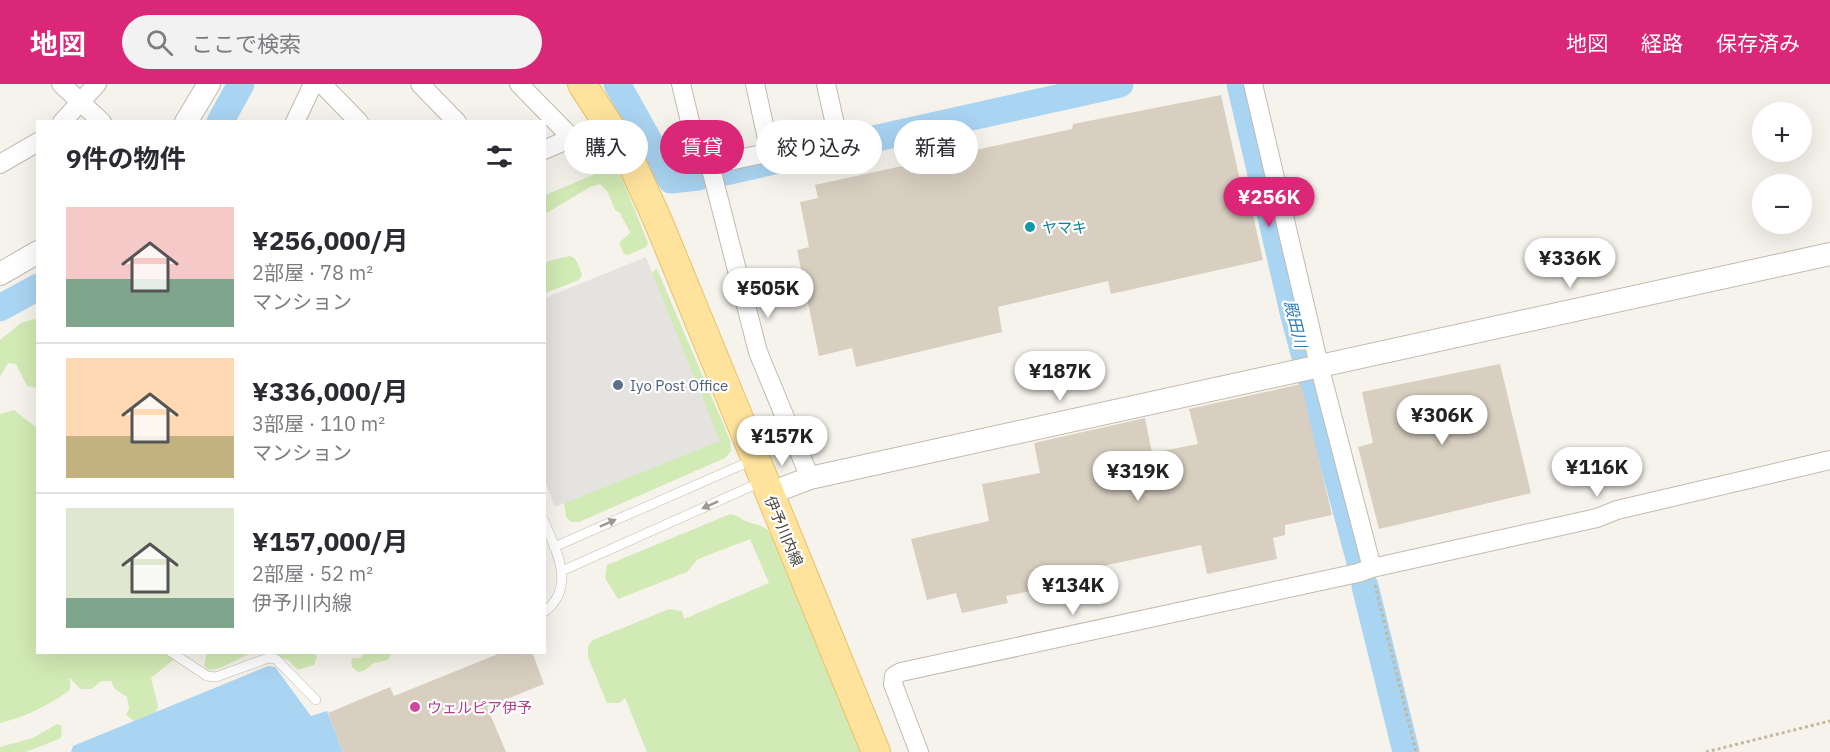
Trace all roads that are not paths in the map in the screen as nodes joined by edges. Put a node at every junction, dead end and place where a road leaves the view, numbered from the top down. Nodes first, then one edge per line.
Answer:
1 (61, 84) edge
2 (97, 84) edge
3 (209, 84) edge
4 (313, 84) edge
5 (322, 84) edge
6 (420, 84) edge
7 (519, 84) edge
8 (582, 84) edge
9 (681, 84) edge
10 (754, 84) edge
11 (826, 84) edge
12 (1253, 84) edge
13 (82, 102) junction
14 (64, 120) edge
15 (100, 120) edge
16 (187, 120) edge
17 (296, 120) edge
18 (357, 120) edge
19 (455, 120) edge
20 (607, 120) edge
21 (690, 120) edge
22 (762, 120) edge
23 (834, 120) edge
24 (564, 130) edge
25 (564, 141) edge
26 (36, 143) edge
27 (546, 149) edge
28 (0, 164) edge
29 (635, 174) edge
30 (712, 174) edge
31 (36, 253) edge
32 (1830, 254) edge
33 (0, 274) edge
34 (1319, 365) junction
35 (1830, 460) edge
36 (762, 478) junction
37 (810, 478) junction
38 (546, 528) edge
39 (551, 546) edge
40 (1372, 568) junction
41 (564, 570) junction
42 (546, 610) edge
43 (174, 654) edge
44 (316, 700) dead end
45 (876, 752) edge
46 (919, 752) edge

1 - 13 street
2 - 13 street
3 - 16 street
4 - 17 street
5 - 18 street
6 - 19 street
7 - 24 street
8 - 20 main road, 伊予川内線
9 - 21 street
10 - 22 street
11 - 23 street
12 - 34 street
13 - 14 street
13 - 15 street
25 - 27 street
26 - 28 street
29 - 36 main road, 伊予川内線
30 - 37 street
31 - 33 street
32 - 34 street
34 - 37 street
34 - 40 street
35 - 40 street
36 - 37 street
39 -> 36 lane
36 -> 41 lane
36 - 45 main road, 伊予川内線
38 - 39 lane
39 - 41 lane
40 - 46 street
41 - 42 lane
43 - 44 lane

